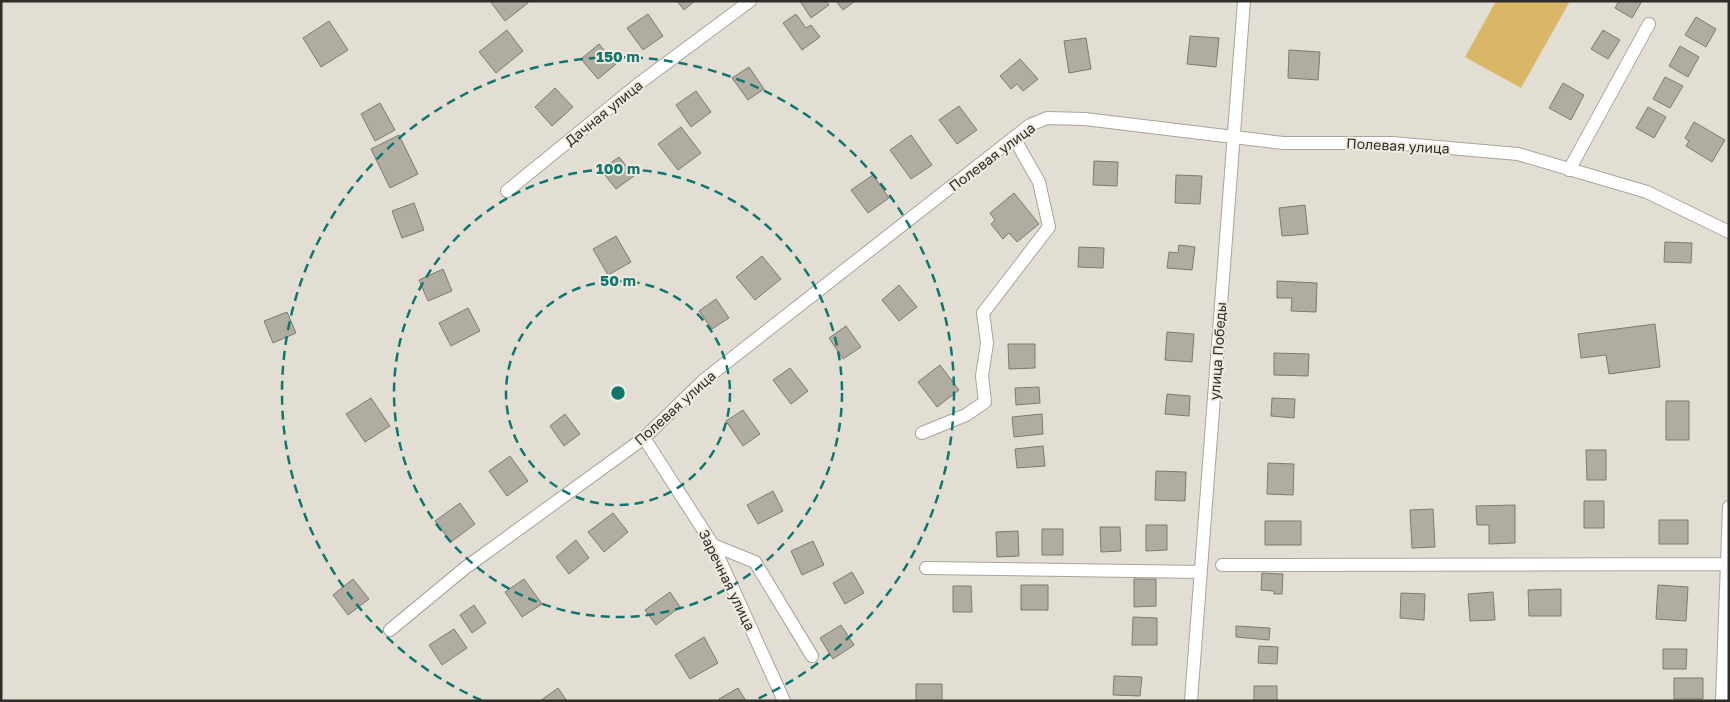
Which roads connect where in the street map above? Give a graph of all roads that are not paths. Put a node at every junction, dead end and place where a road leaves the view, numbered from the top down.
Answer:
1 (750, 1) edge
2 (1244, 1) edge
3 (1649, 24) dead end
4 (1234, 137) junction
5 (1014, 138) junction
6 (1570, 170) junction
7 (507, 191) dead end
8 (1729, 232) edge
9 (922, 433) dead end
10 (644, 438) junction
11 (1729, 508) edge
12 (713, 546) junction
13 (1728, 564) edge
14 (1222, 565) dead end
15 (926, 568) dead end
16 (1201, 572) junction
17 (390, 630) dead end
18 (812, 656) dead end
19 (1724, 699) edge
20 (784, 701) edge
21 (1191, 701) edge

1 - 7 street, Дачная улица
2 - 4 street, улица Победы
3 - 6 street
4 - 5 street, Полевая улица
4 - 6 street, Полевая улица
4 - 16 street, улица Победы
5 - 9 street
5 - 10 street, Полевая улица
6 - 8 street, Полевая улица
10 - 12 street, Заречная улица
10 - 17 street, Полевая улица
11 - 13 street
12 - 18 street
12 - 20 street, Заречная улица
13 - 14 street
13 - 19 street
15 - 16 street
16 - 21 street, улица Победы

